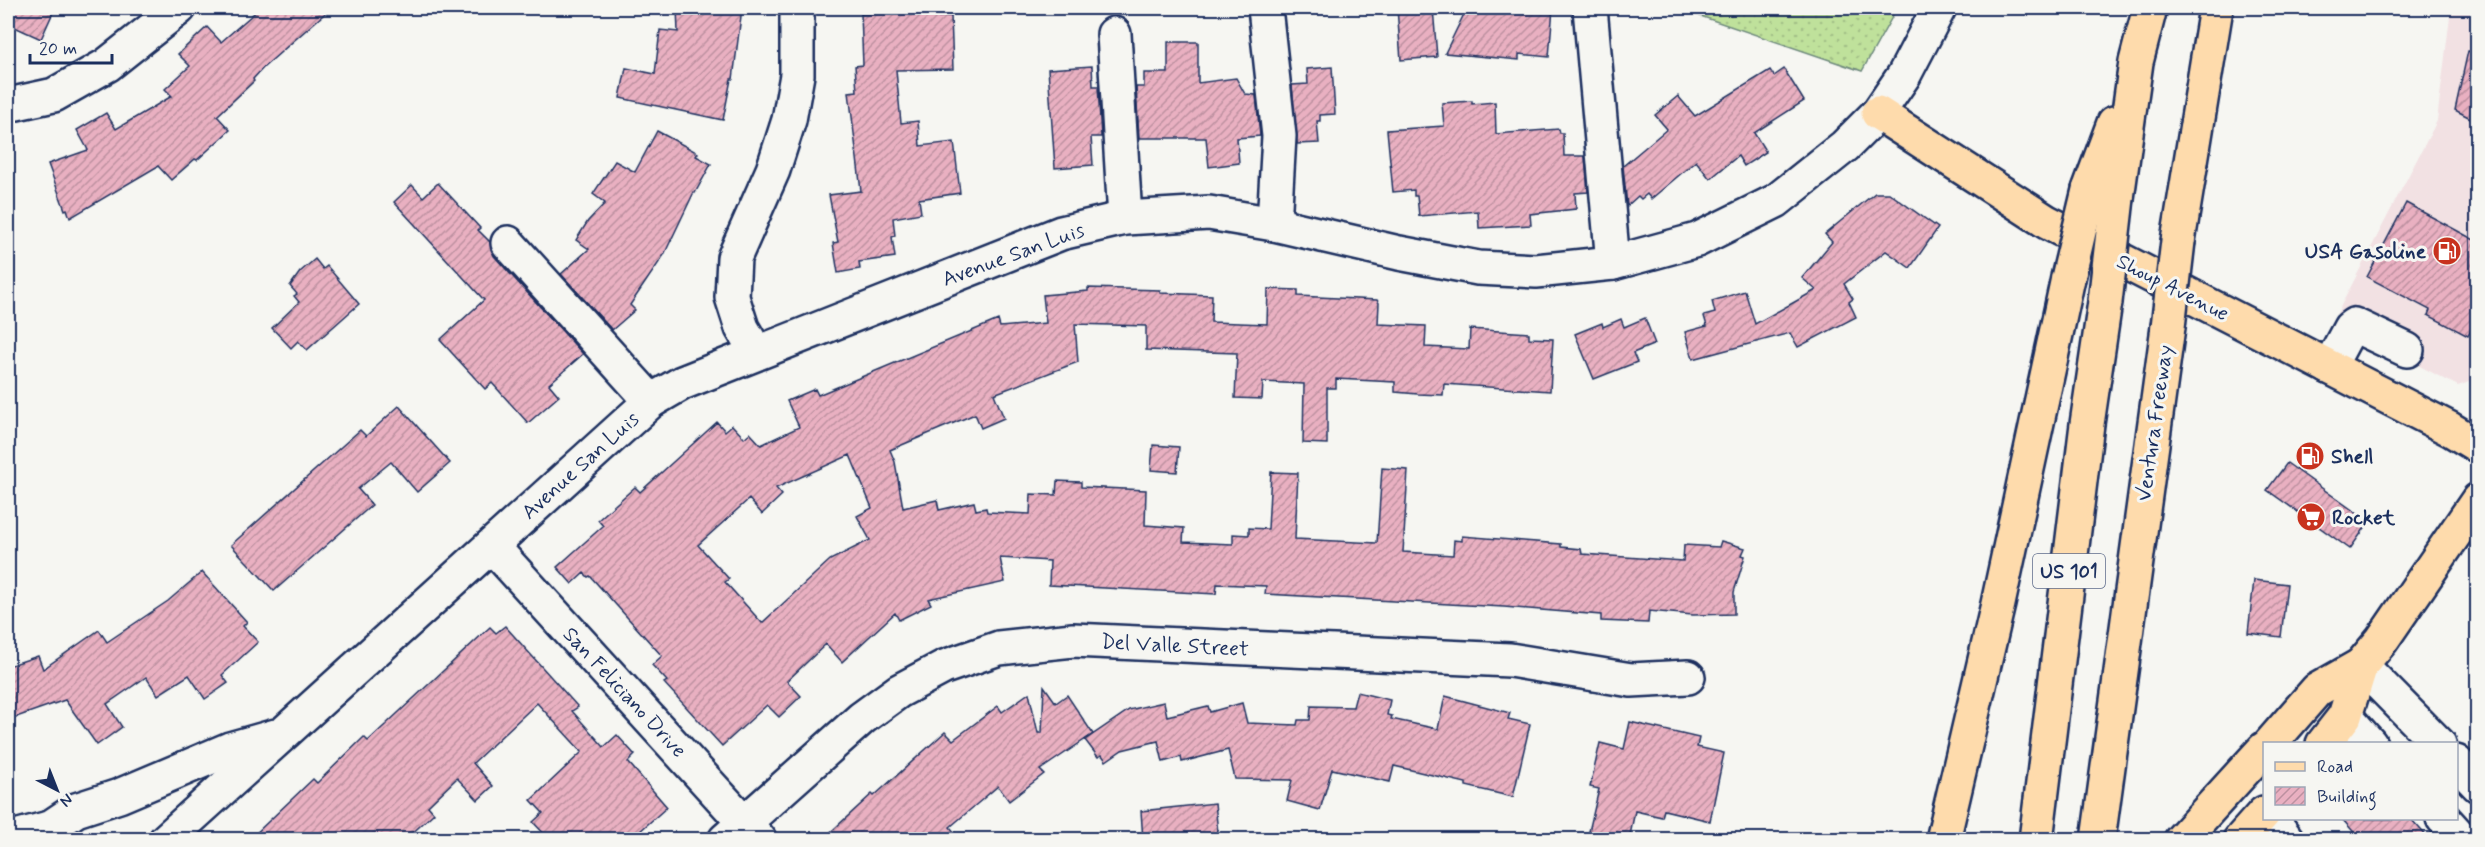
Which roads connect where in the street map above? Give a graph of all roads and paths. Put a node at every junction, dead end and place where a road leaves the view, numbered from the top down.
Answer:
1 (179, 8) edge
2 (797, 8) edge
3 (1265, 8) edge
4 (1590, 8) edge
5 (1939, 8) edge
6 (2150, 8) edge
7 (2216, 8) edge
8 (1114, 34) dead end
9 (8, 105) edge
10 (1878, 113) junction
11 (2103, 194) junction
12 (1125, 218) junction
13 (1274, 224) junction
14 (508, 243) dead end
15 (1613, 263) junction
16 (2407, 350) dead end
17 (756, 352) junction
18 (2329, 367) junction
19 (651, 401) junction
20 (2478, 446) edge
21 (2478, 500) edge
22 (492, 546) junction
23 (2361, 665) junction
24 (1688, 677) dead end
25 (2345, 716) junction
26 (285, 734) junction
27 (2272, 742) edge
28 (2325, 742) edge
29 (2368, 742) edge
30 (2437, 742) edge
31 (2263, 751) edge
32 (2458, 763) edge
33 (2478, 785) edge
34 (2263, 815) edge
35 (2272, 820) edge
36 (2444, 820) edge
37 (53, 834) edge
38 (743, 834) edge
39 (8, 839) edge
40 (166, 840) edge
41 (1943, 840) edge
42 (2036, 840) edge
43 (2098, 840) edge
44 (2181, 840) edge
45 (2240, 840) edge
46 (2287, 840) edge
47 (2463, 840) edge

1 - 9 street
2 - 17 street
3 - 13 street
4 - 15 street
5 - 10 street, Avenue San Luis
6 - 11 main road, US 101
7 - 43 main road, Ventura Freeway / US 101, bridge
8 - 12 street
10 - 15 street, Avenue San Luis
10 - 18 main road, Shoup Avenue
11 - 41 main road, bridge
11 - 42 main road, US 101, bridge
12 - 13 street, Avenue San Luis
12 - 17 street, Avenue San Luis
13 - 15 street, Avenue San Luis
14 - 19 street
16 - 18 street
17 - 19 street, Avenue San Luis
18 - 20 main road, Shoup Avenue
19 - 22 street, Avenue San Luis
21 - 23 main road
22 - 26 street, Avenue San Luis
22 - 38 street, San Feliciano Drive
23 - 25 main road
23 - 27 main road
23 - 30 street
24 - 38 street, Del Valle Street
25 - 28 main road
25 - 29 street
26 - 37 street
26 - 40 street, Avenue San Luis
31 - 44 main road
32 - 33 street
34 - 45 main road
35 - 46 street
36 - 47 street
37 - 39 street

